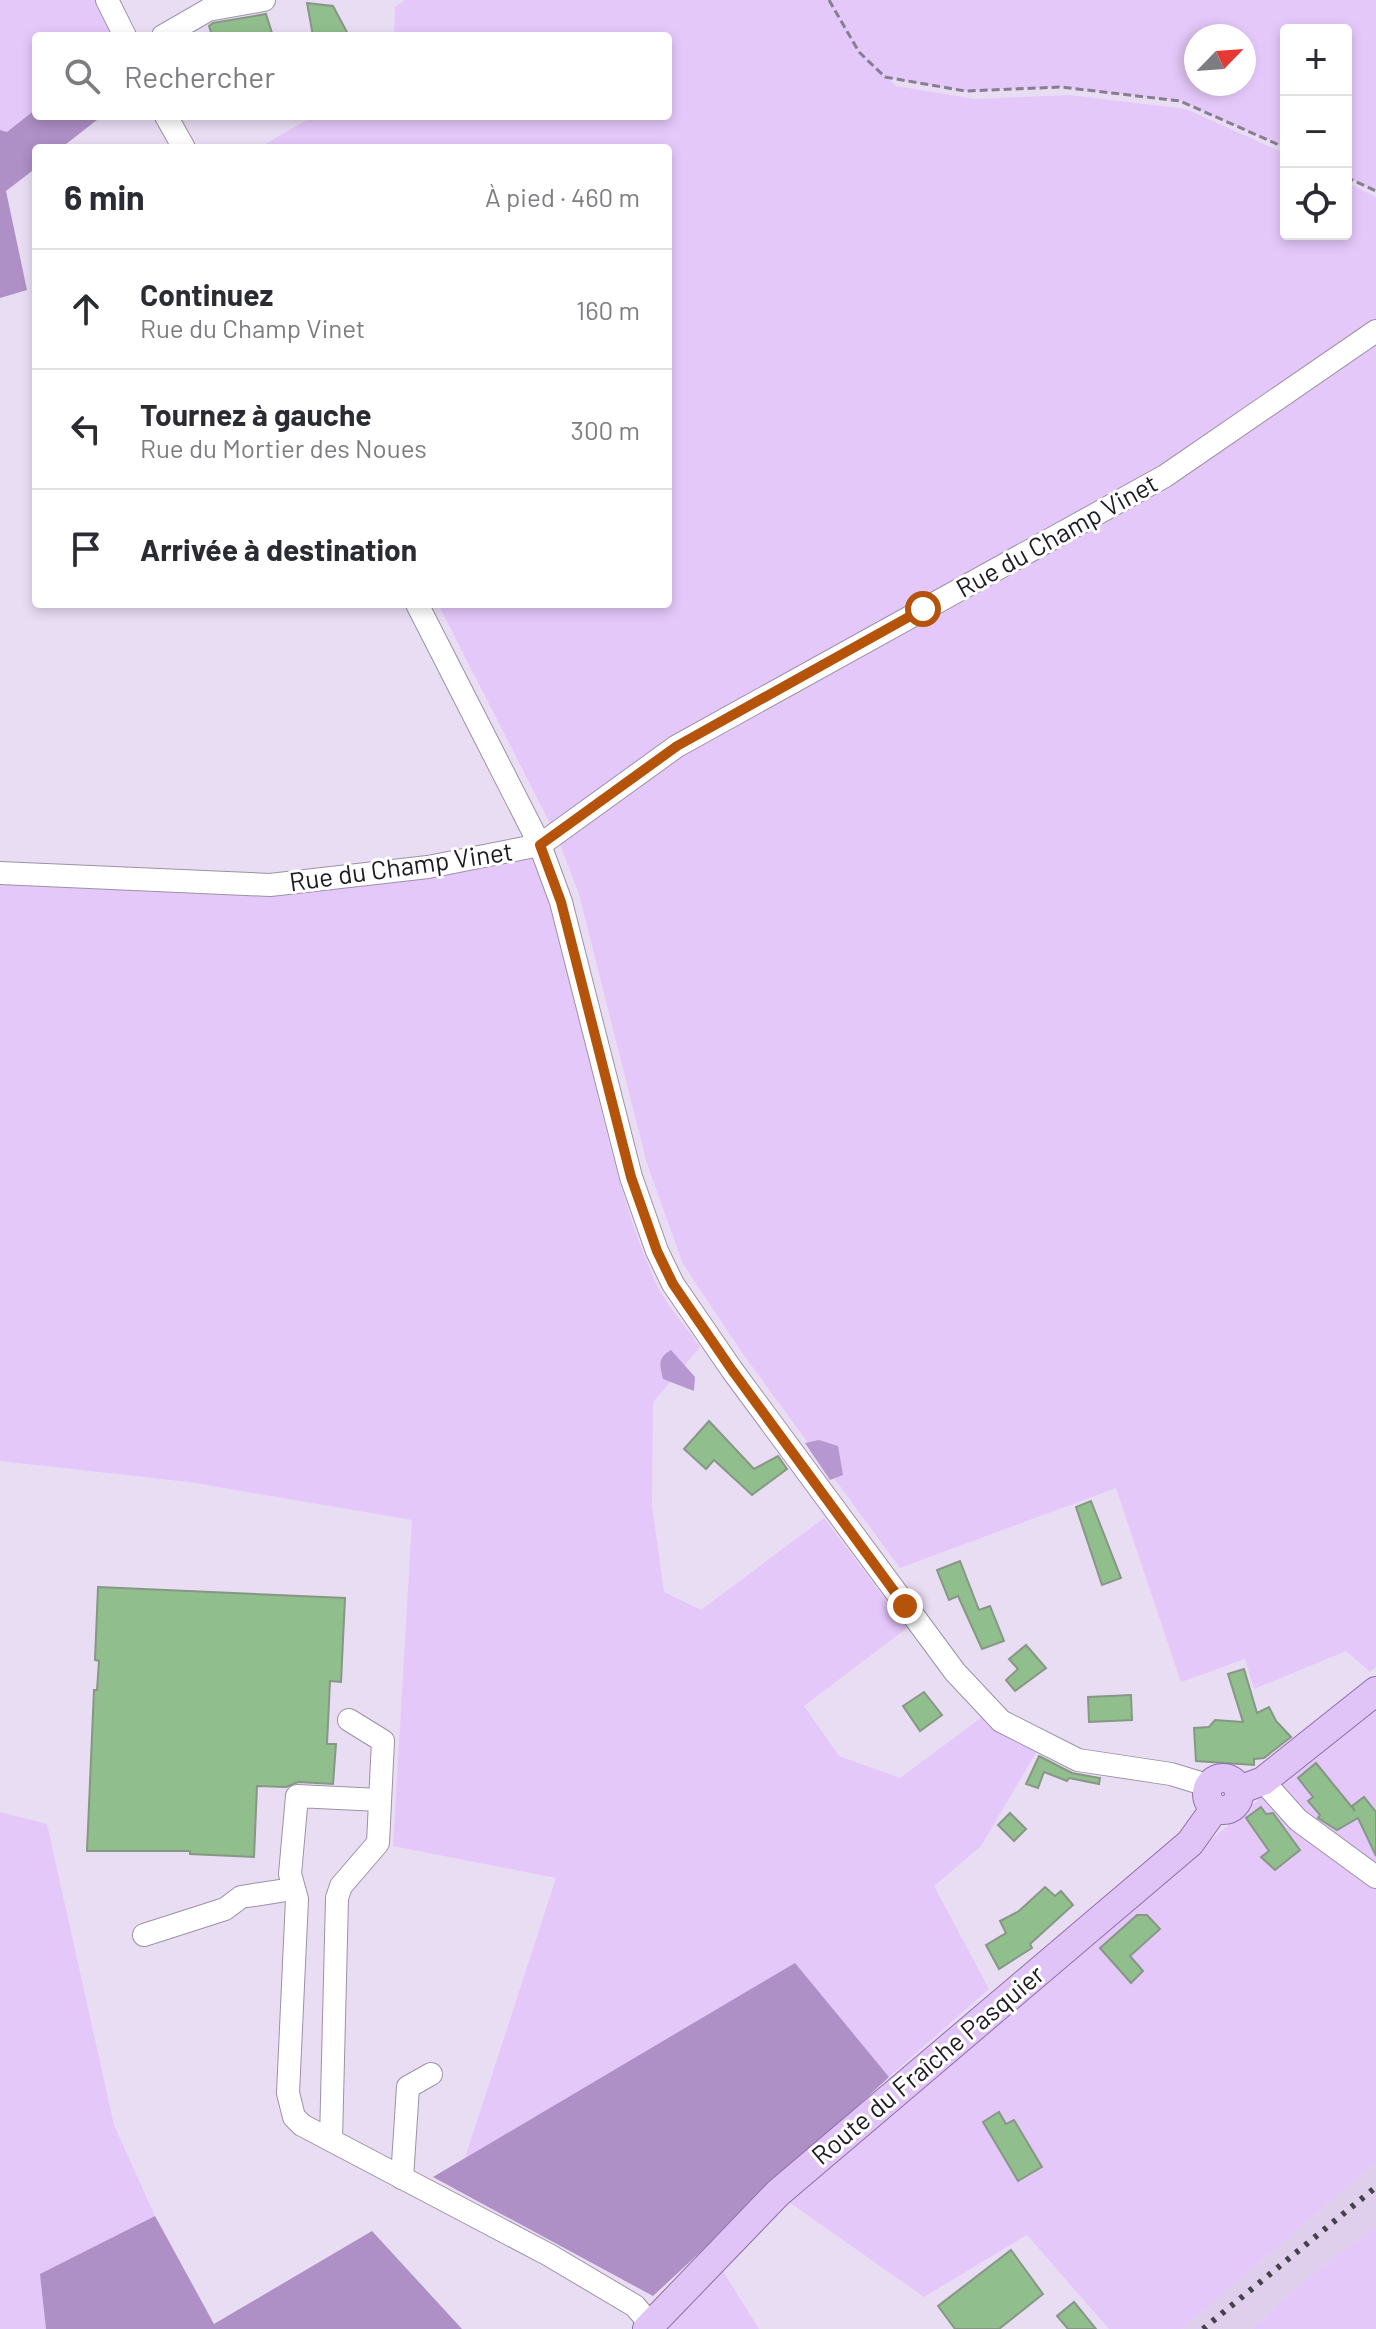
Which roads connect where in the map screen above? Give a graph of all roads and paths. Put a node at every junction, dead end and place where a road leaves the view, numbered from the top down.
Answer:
1 (107, 0) edge
2 (264, 0) edge
3 (829, 0) edge
4 (123, 32) edge
5 (170, 32) edge
6 (168, 120) edge
7 (182, 144) edge
8 (1280, 145) edge
9 (1352, 180) edge
10 (1376, 191) edge
11 (1376, 331) edge
12 (419, 608) edge
13 (540, 845) junction
14 (0, 873) edge
15 (1376, 1691) edge
16 (349, 1720) dead end
17 (1251, 1786) junction
18 (1212, 1797) junction
19 (380, 1800) junction
20 (1376, 1877) edge
21 (293, 1889) junction
22 (144, 1935) dead end
23 (431, 2074) dead end
24 (331, 2140) junction
25 (402, 2178) junction
26 (649, 2327) edge

1 - 4 street
2 - 5 street
3 - 8 path
6 - 7 street
9 - 10 path
11 - 13 street, Rue du Champ Vinet
12 - 13 street
13 - 14 street, Rue du Champ Vinet
13 - 18 street
15 - 17 main road
16 - 19 street
17 - 18 main road, Route du Fraîche Pasquier
17 - 20 street
18 - 26 main road, Route du Fraîche Pasquier
19 - 21 street
19 - 24 street
21 - 22 street
21 - 24 street
23 - 25 street
24 - 25 street
25 - 26 street

